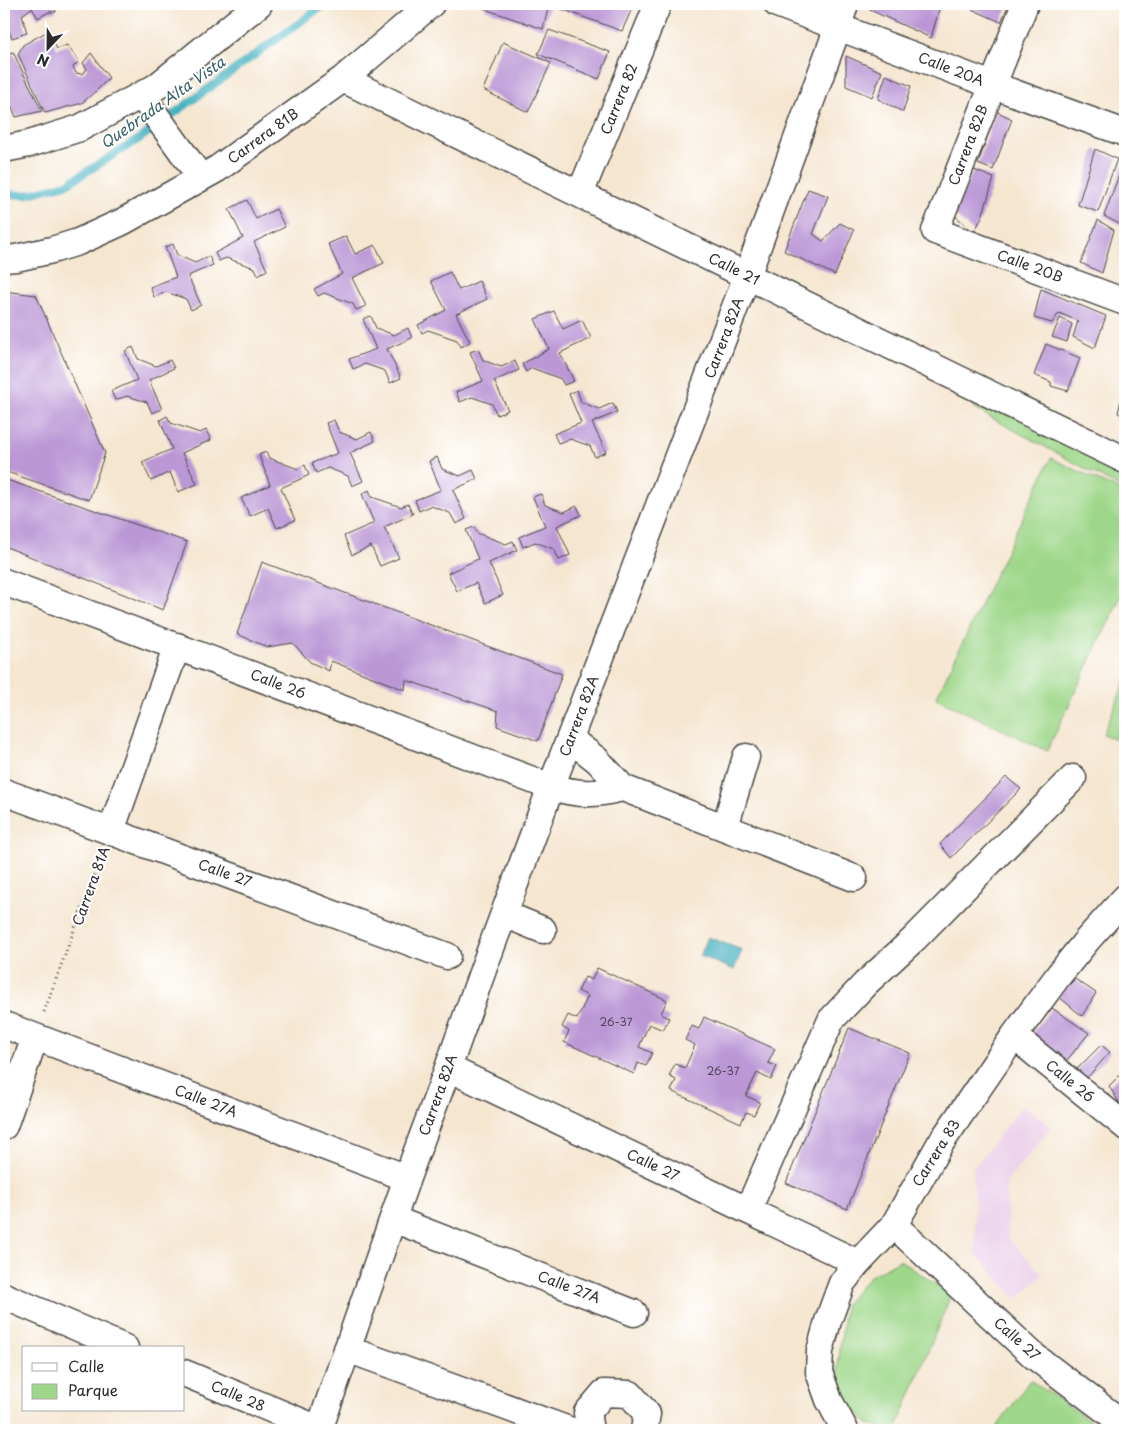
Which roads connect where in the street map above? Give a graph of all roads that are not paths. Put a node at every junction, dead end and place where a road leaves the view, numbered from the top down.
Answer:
1 (259, 4) edge
2 (431, 4) edge
3 (658, 4) edge
4 (777, 4) edge
5 (1025, 4) edge
6 (842, 15) edge
7 (343, 79) junction
8 (992, 85) junction
9 (152, 95) junction
10 (1125, 134) edge
11 (4, 148) edge
12 (206, 169) junction
13 (580, 194) junction
14 (935, 231) joint
15 (4, 259) edge
16 (747, 276) junction
17 (1125, 302) edge
18 (1125, 460) edge
19 (4, 582) edge
20 (177, 646) junction
21 (570, 739) junction
22 (746, 756) dead end
23 (1073, 778) dead end
24 (551, 787) junction
25 (623, 788) junction
26 (4, 792) edge
27 (725, 827) junction
28 (111, 831) junction
29 (854, 878) dead end
30 (1125, 898) edge
31 (504, 914) junction
32 (543, 930) dead end
33 (447, 956) dead end
34 (4, 1025) edge
35 (35, 1036) junction
36 (1014, 1036) junction
37 (448, 1068) junction
38 (4, 1126) edge
39 (1125, 1126) edge
40 (408, 1178) junction
41 (748, 1210) junction
42 (393, 1218) junction
43 (894, 1225) junction
44 (858, 1263) junction
45 (4, 1296) edge
46 (634, 1312) dead end
47 (121, 1346) edge
48 (348, 1349) junction
49 (185, 1372) edge
50 (1125, 1425) edge
51 (320, 1430) edge
52 (569, 1430) edge
53 (590, 1430) edge
54 (644, 1430) edge
55 (845, 1430) edge

1 - 9 street
2 - 7 street, Carrera 81B
3 - 13 street, Carrera 82
4 - 6 street, Calle 20A
5 - 8 street, Carrera 82B
6 - 8 street, Calle 20A
6 - 16 street, Carrera 82A
7 - 12 street, Carrera 81B
7 - 13 street, Calle 21
8 - 10 street, Calle 20A
8 - 14 street, Carrera 82B
9 - 11 street
9 - 12 street
12 - 15 street, Carrera 81B
13 - 16 street, Calle 21
14 - 17 street, Calle 20B
16 - 18 street, Calle 21
16 - 21 street, Carrera 82A
19 - 20 street, Calle 26
20 - 24 street, Calle 26
20 - 28 street, Carrera 81A
21 - 24 street, Carrera 82A
21 - 25 street
22 - 27 street
23 - 41 street
24 - 25 street, Calle 26
24 - 31 street, Carrera 82A
25 - 27 street
26 - 28 street, Calle 27
27 - 29 street
28 - 33 street, Calle 27
30 - 36 street, Carrera 83
31 - 32 street
31 - 37 street, Carrera 82A
34 - 35 street, Calle 27A
35 - 38 street
35 - 40 street, Calle 27A
36 - 39 street, Calle 26
36 - 43 street, Carrera 83
37 - 40 street, Carrera 82A
37 - 41 street, Calle 27
40 - 42 street, Carrera 82A
41 - 44 street, Calle 27
42 - 46 street, Calle 27A
42 - 48 street, Carrera 82A
43 - 44 street, Carrera 83
43 - 50 street, Calle 27
44 - 55 street, Carrera 83
45 - 47 street
48 - 51 street, Carrera 82A
48 - 52 street
49 - 51 street, Calle 28
53 - 54 street

